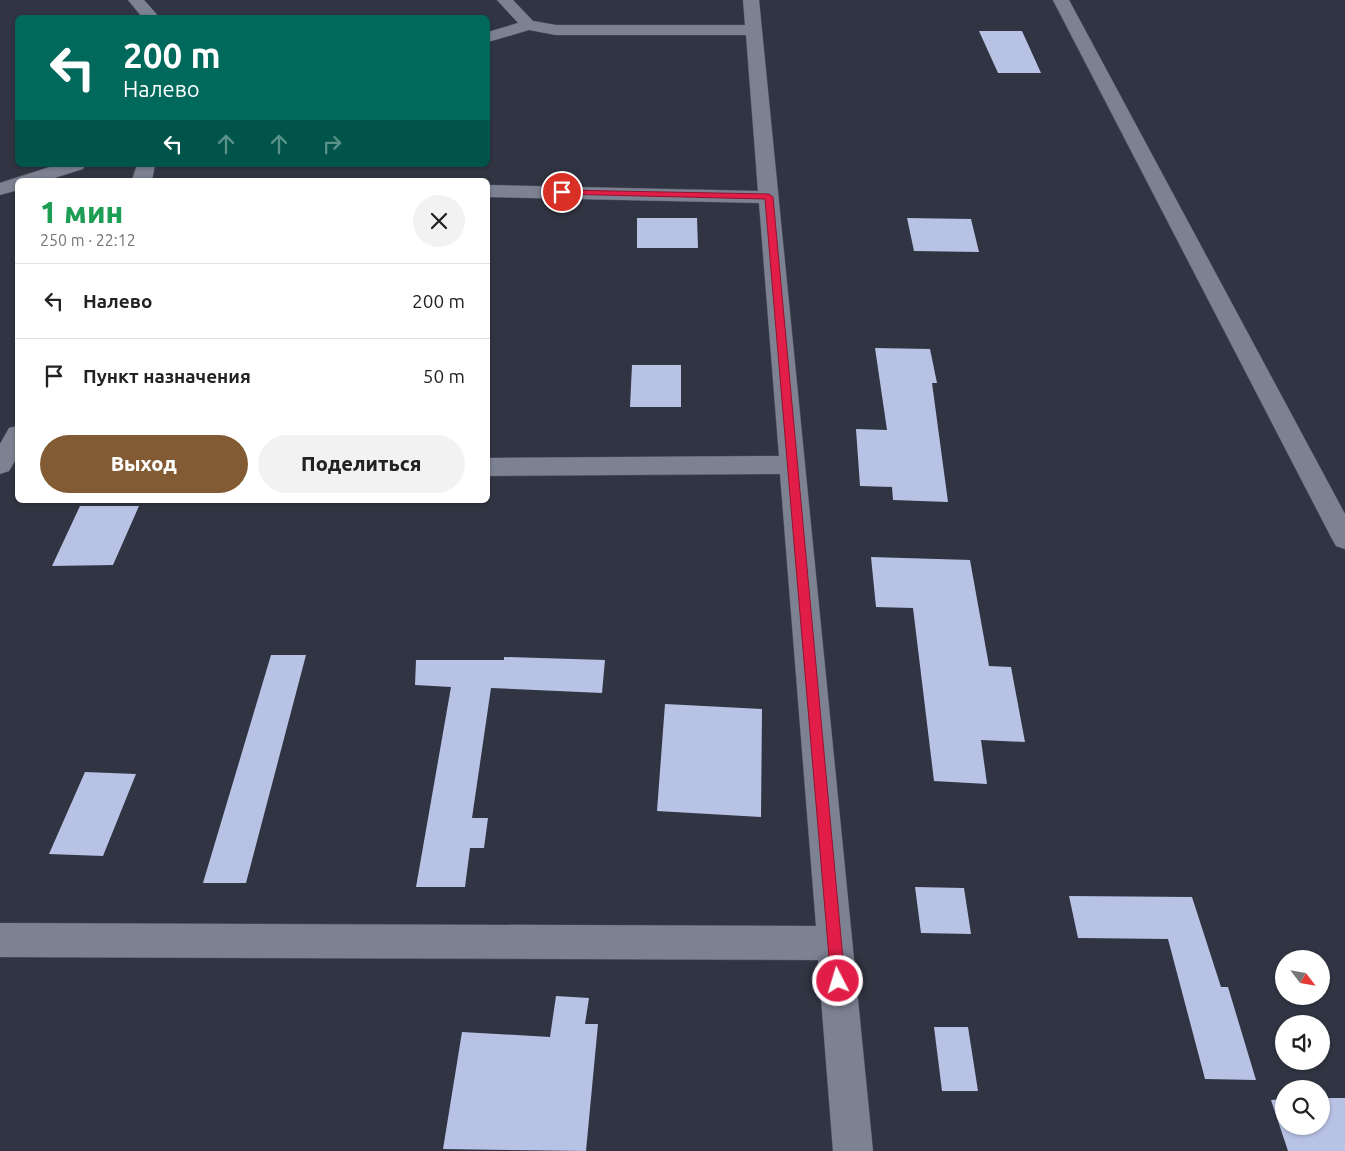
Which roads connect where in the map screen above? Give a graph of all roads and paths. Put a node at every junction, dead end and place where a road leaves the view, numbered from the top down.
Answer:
1 (136, 0) edge
2 (504, 0) edge
3 (751, 0) edge
4 (1061, 0) edge
5 (149, 15) edge
6 (528, 24) junction
7 (754, 30) junction
8 (490, 36) edge
9 (70, 167) edge
10 (34, 178) edge
11 (15, 184) edge
12 (0, 189) edge
13 (490, 191) edge
14 (769, 197) junction
15 (15, 440) edge
16 (792, 465) junction
17 (0, 467) edge
18 (490, 467) edge
19 (15, 469) edge
20 (1345, 539) edge
21 (0, 940) edge
22 (834, 943) junction
23 (854, 1151) edge

1 - 5 street
2 - 6 street
3 - 7 street
4 - 20 street
6 - 7 street
6 - 8 street
7 - 14 street
9 - 10 street
11 - 12 street
13 - 14 street
14 - 16 street
15 - 17 street
16 - 18 street
16 - 22 street
17 - 19 street
21 - 22 street
22 - 23 street

